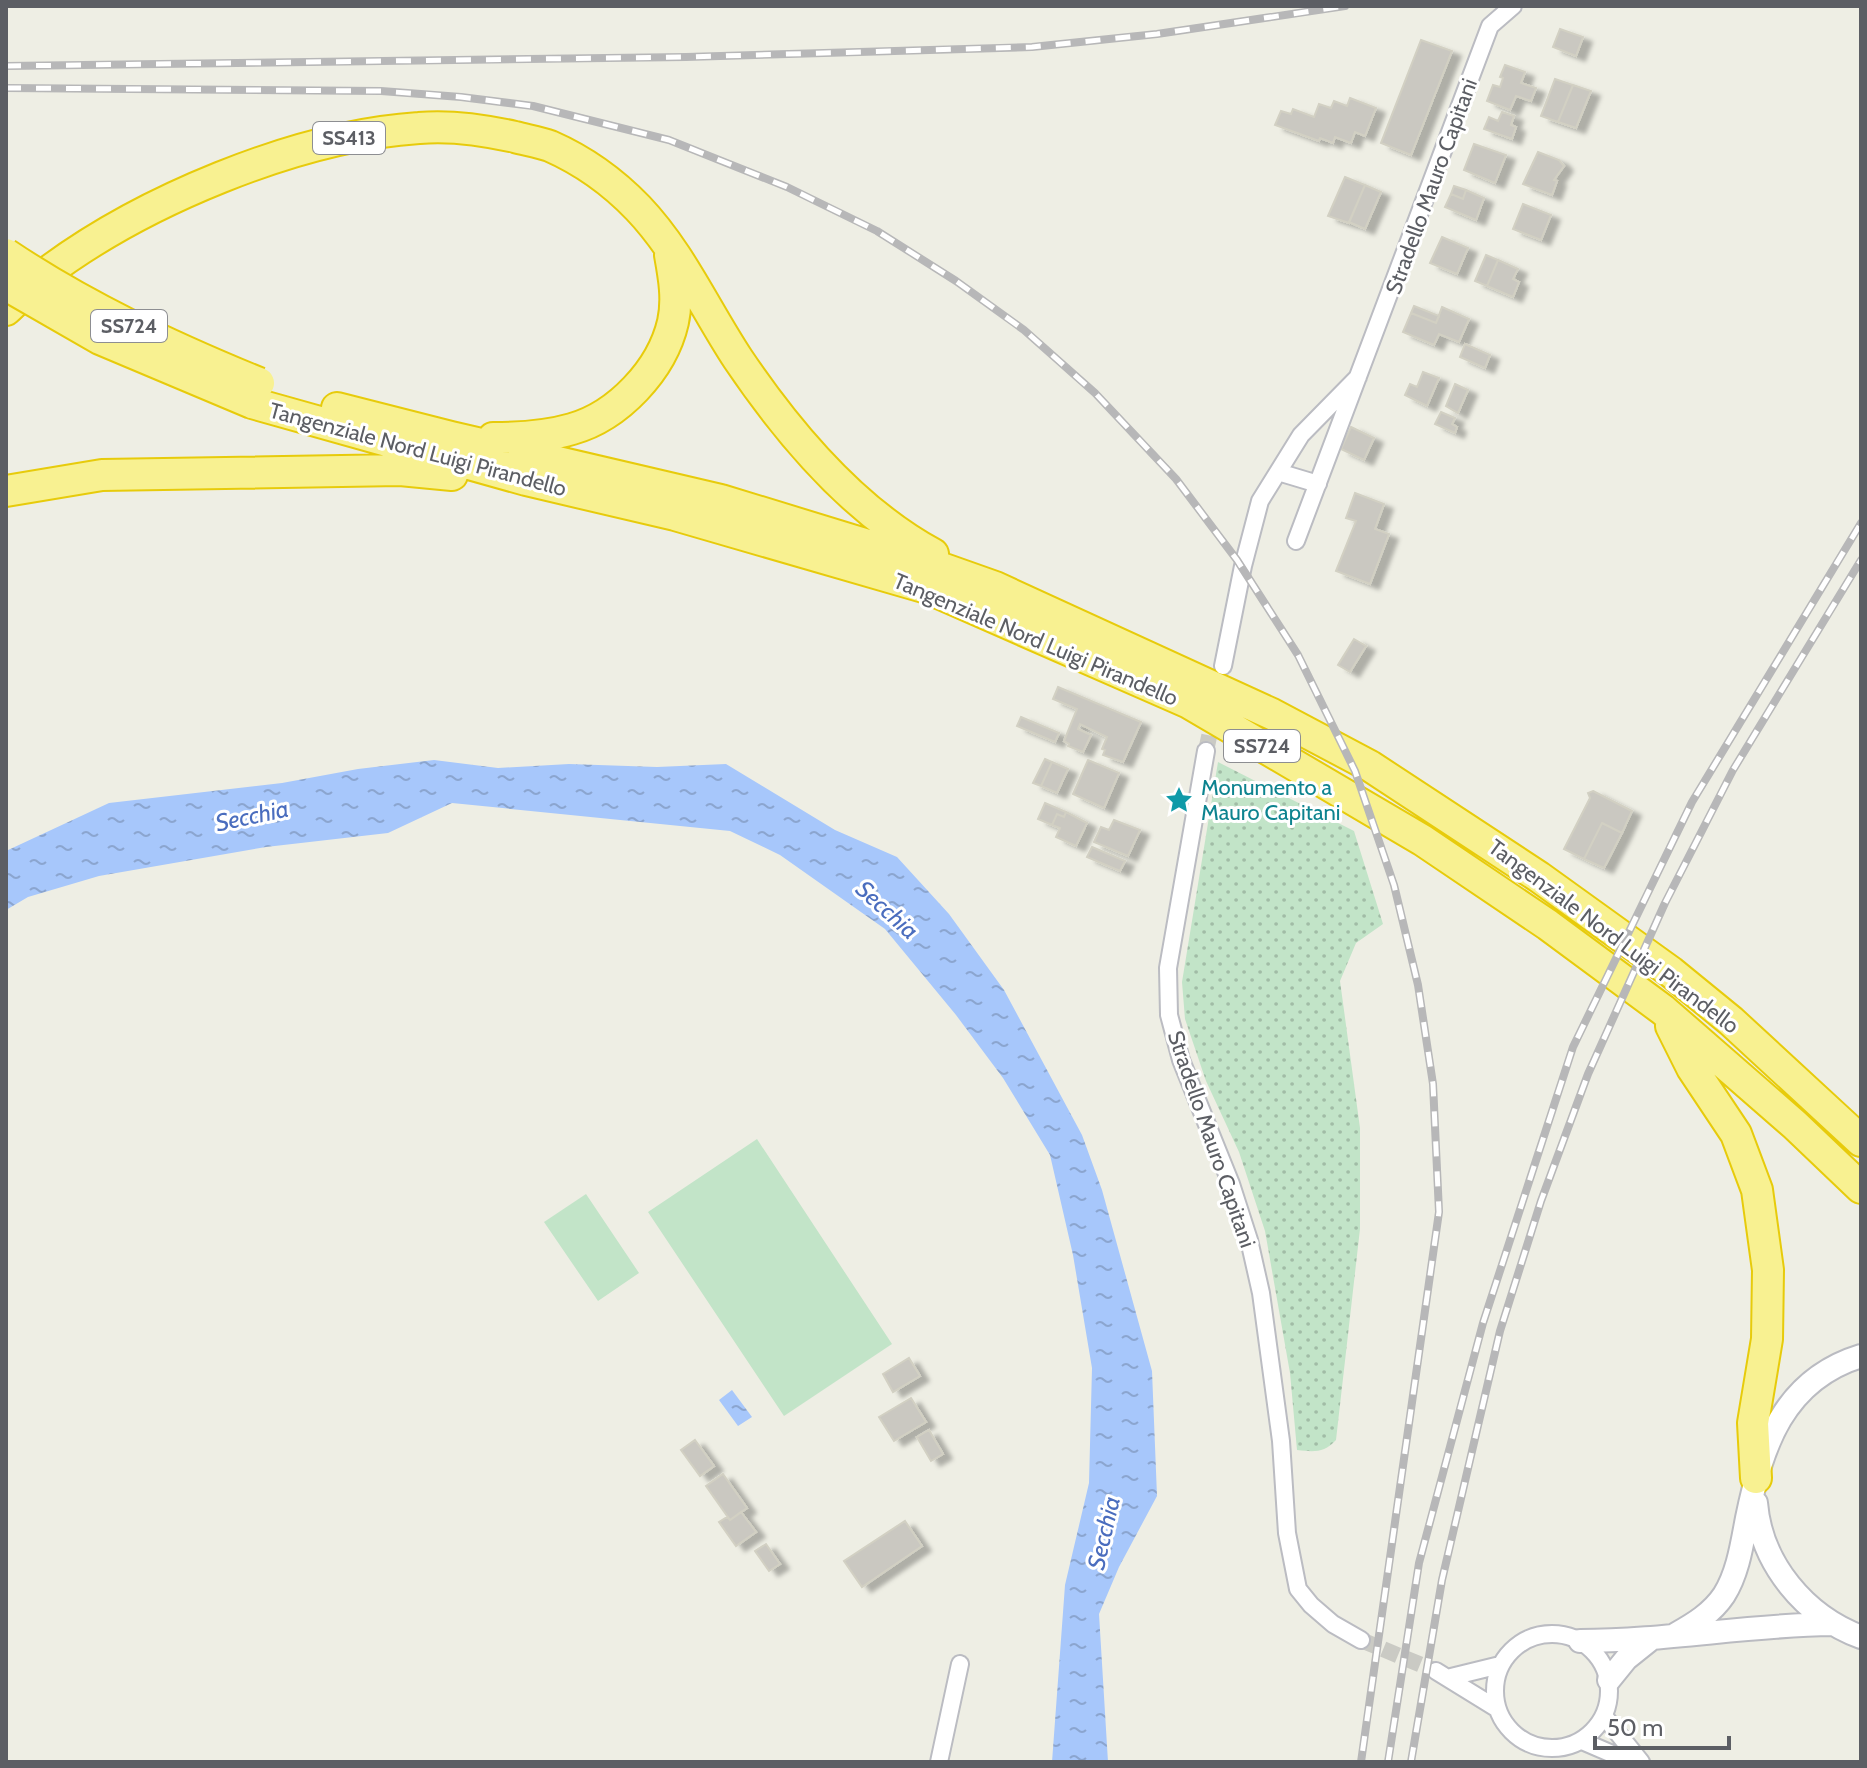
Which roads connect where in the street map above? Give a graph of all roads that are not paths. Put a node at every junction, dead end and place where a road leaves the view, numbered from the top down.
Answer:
1 (1513, 6) edge
2 (669, 249) junction
3 (6, 254) edge
4 (6, 285) edge
5 (6, 310) edge
6 (1362, 374) junction
7 (256, 393) junction
8 (451, 437) junction
9 (1278, 472) junction
10 (526, 480) junction
11 (1318, 484) junction
12 (6, 491) edge
13 (1296, 541) dead end
14 (995, 587) junction
15 (1223, 666) dead end
16 (1206, 751) tunnel mouth
17 (1663, 1010) junction
18 (1856, 1135) edge
19 (1861, 1188) edge
20 (1861, 1356) edge
21 (1756, 1478) junction
22 (1832, 1624) junction
23 (1676, 1634) junction
24 (1861, 1637) edge
25 (1651, 1639) junction
26 (1361, 1640) tunnel mouth
27 (1580, 1641) junction
28 (960, 1664) dead end
29 (1500, 1665) junction
30 (1609, 1680) junction
31 (1496, 1708) junction
32 (1604, 1716) junction
33 (1582, 1741) junction
34 (939, 1762) edge
35 (1631, 1762) edge
36 (1641, 1762) edge

1 - 6 street, Stradello Mauro Capitani
2 - 5 highway, SS413
2 - 8 highway, SS413
2 - 14 highway, SS413
3 - 7 highway, Tangenziale Nord Luigi Pirandello / SS724, bridge
4 - 7 highway, Tangenziale Nord Luigi Pirandello / SS724, bridge
6 - 9 street, Stradello Mauro Capitani
6 - 11 street, Stradello Mauro Capitani
7 - 8 highway, Tangenziale Nord Luigi Pirandello / SS724
7 - 10 highway, Tangenziale Nord Luigi Pirandello / SS724
8 - 14 highway, Tangenziale Nord Luigi Pirandello / SS724
9 - 11 street
9 - 15 street, Stradello Mauro Capitani
10 - 12 highway
10 - 17 highway, Tangenziale Nord Luigi Pirandello / SS724
11 - 13 street, Stradello Mauro Capitani
14 - 18 highway, Tangenziale Nord Luigi Pirandello / SS724
16 - 26 street, Stradello Mauro Capitani
17 - 19 highway, Tangenziale Nord Luigi Pirandello / SS724
17 - 21 highway
20 - 21 street
21 - 22 street
21 - 23 street
22 - 23 street
22 - 24 street
23 - 25 street
25 - 27 street
25 - 30 street
27 - 29 street
27 - 30 street
28 - 34 street
29 - 31 street
29 - 31 street
30 - 32 street
31 - 33 street
32 - 33 street
32 - 36 street
33 - 35 street

